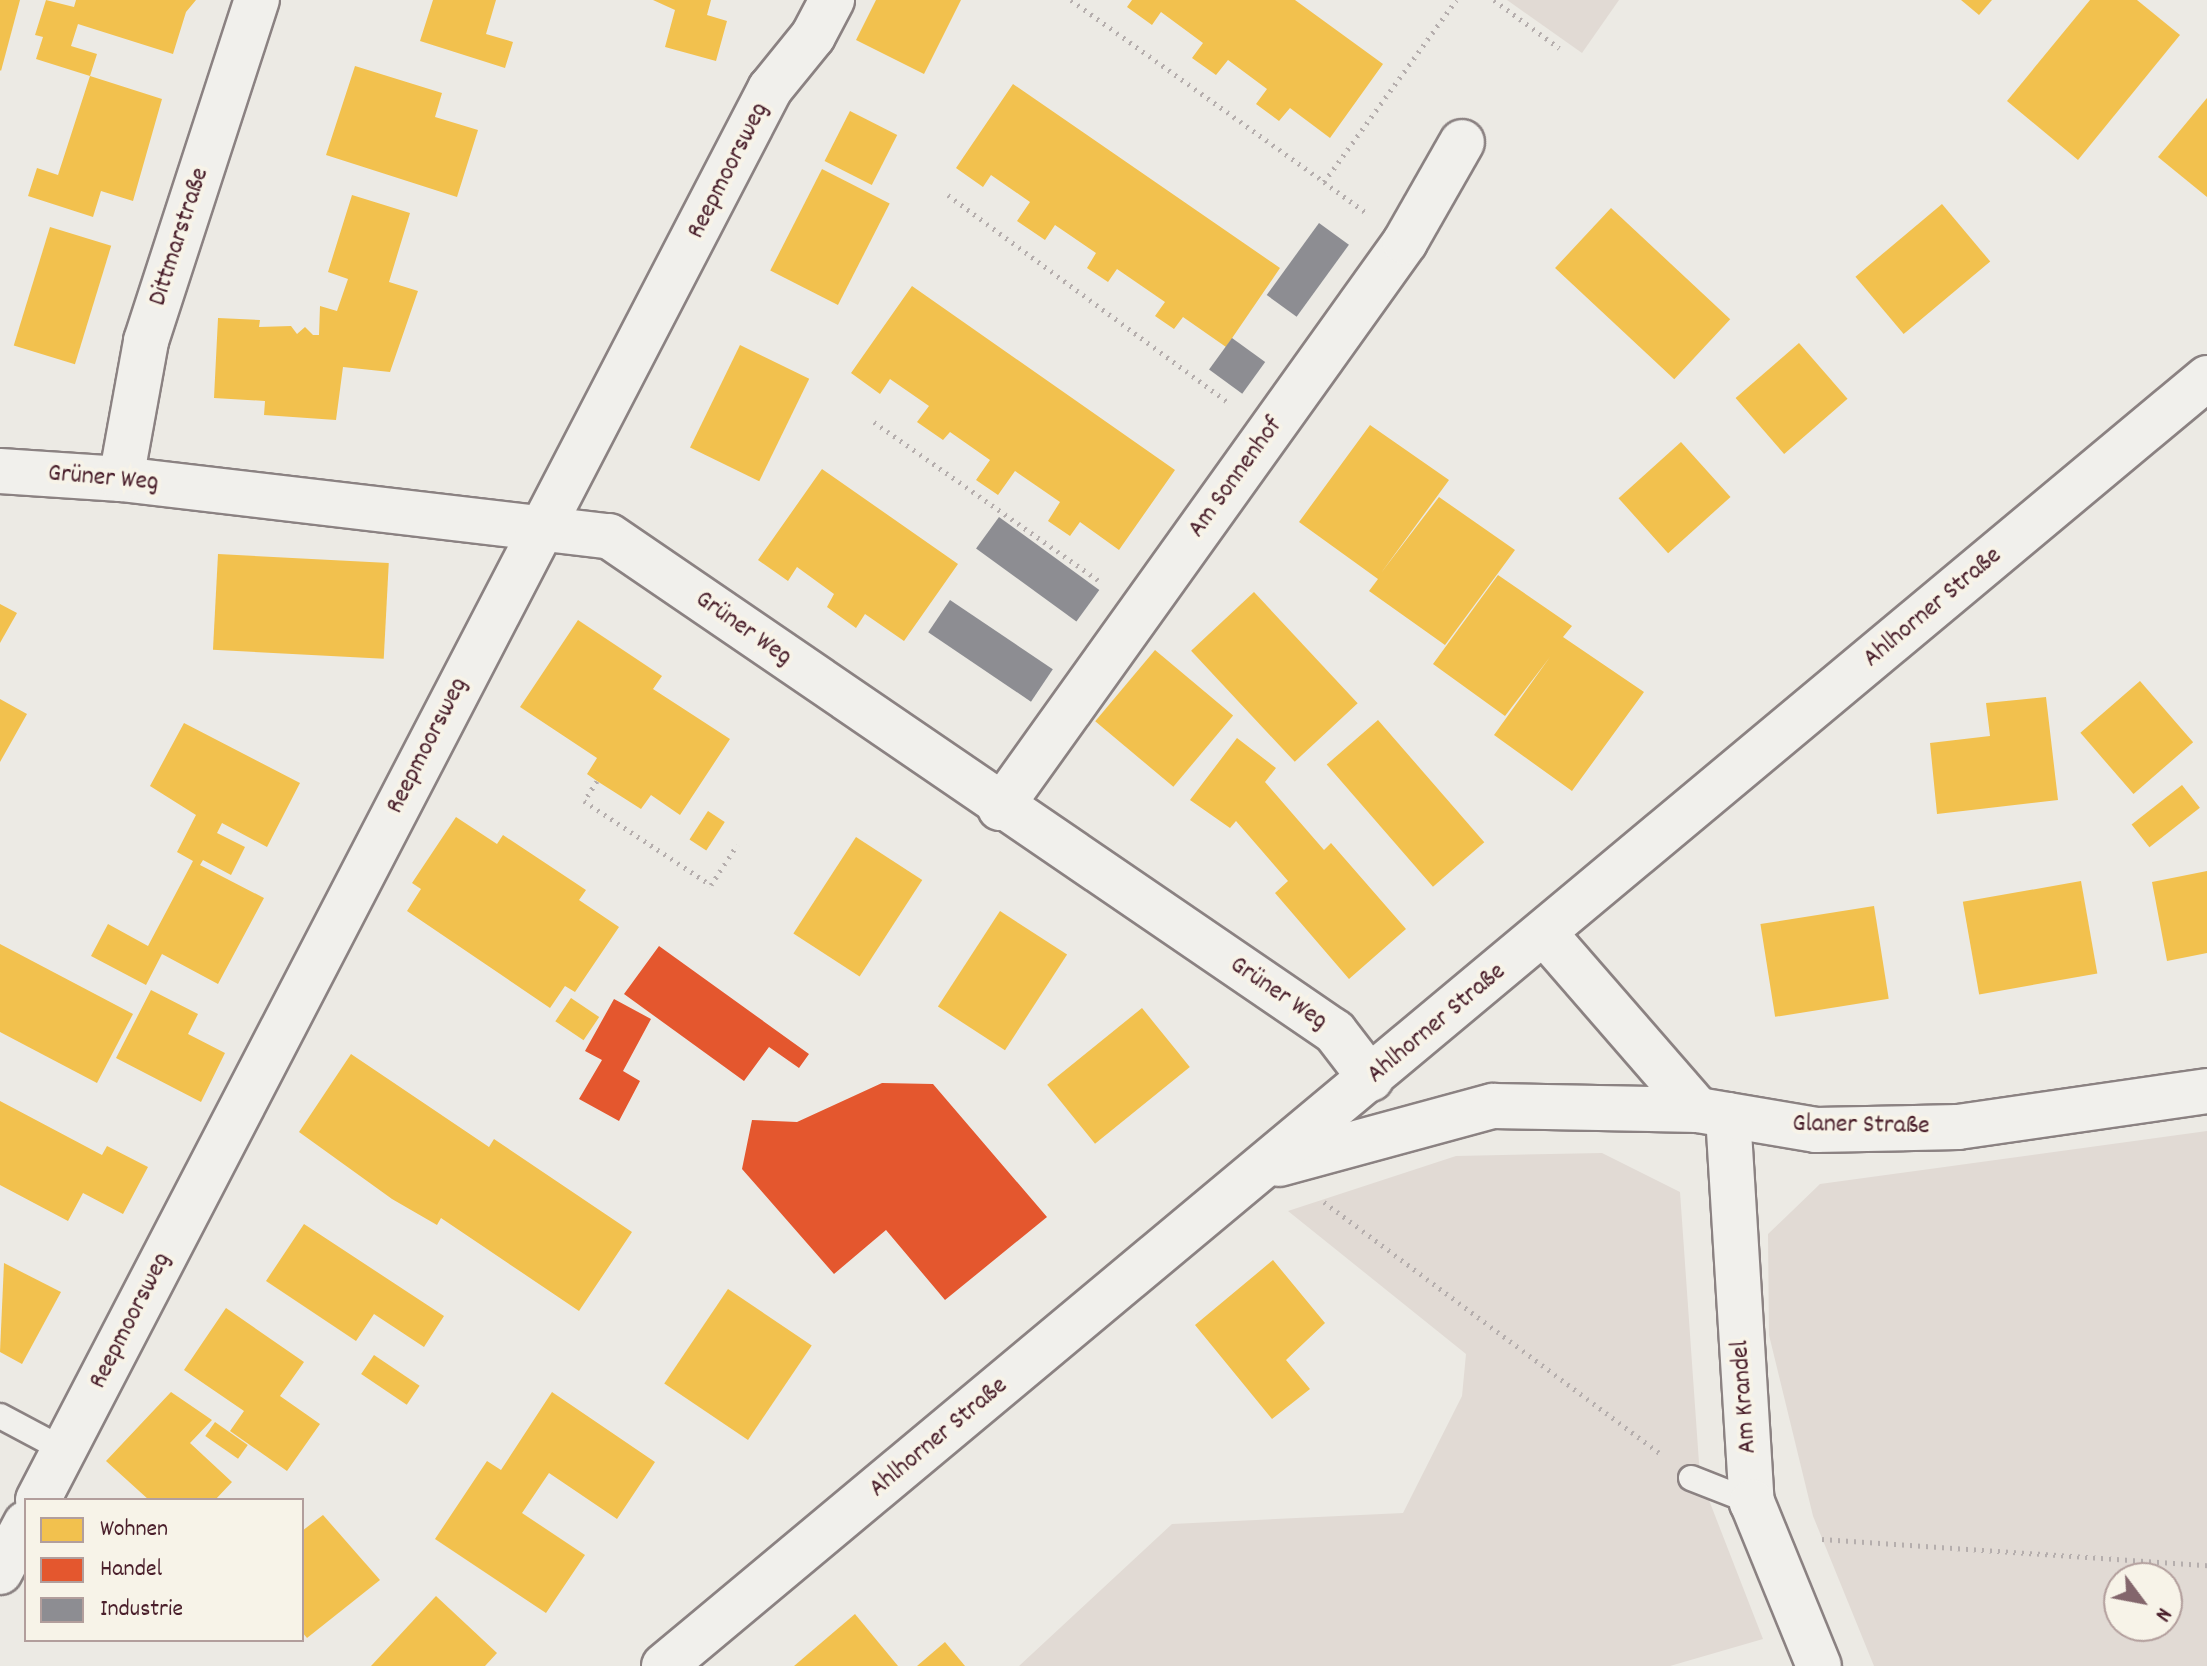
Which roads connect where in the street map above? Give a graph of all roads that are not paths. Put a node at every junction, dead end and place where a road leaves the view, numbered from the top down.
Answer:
1 (257, 0) edge
2 (832, 0) edge
3 (1462, 142) dead end
4 (2207, 378) edge
5 (0, 471) edge
6 (121, 479) junction
7 (542, 527) junction
8 (1000, 808) junction
9 (1545, 934) junction
10 (1371, 1079) junction
11 (2207, 1091) edge
12 (1713, 1113) junction
13 (1265, 1168) junction
14 (0, 1416) edge
15 (64, 1450) junction
16 (1691, 1478) road end
17 (39, 1498) edge
18 (1752, 1502) junction
19 (24, 1527) edge
20 (0, 1572) edge
21 (664, 1666) edge
22 (1819, 1666) edge

1 - 6 street, Dittmarstraße
2 - 7 street, Reepmoorsweg
3 - 8 street, Am Sonnenhof
4 - 9 street, Ahlhorner Straße
5 - 6 street, Grüner Weg
6 - 7 street, Grüner Weg
7 - 8 street, Grüner Weg
7 - 15 street, Reepmoorsweg
8 - 10 street, Grüner Weg
9 - 10 street, Ahlhorner Straße
9 - 12 street
10 - 13 street, Ahlhorner Straße
11 - 12 street, Glaner Straße
12 - 13 street, Glaner Straße
12 - 18 street, Am Krandel
13 - 21 street, Ahlhorner Straße
14 - 15 lane
15 - 17 street, Reepmoorsweg
16 - 18 lane
18 - 22 street, Am Krandel
19 - 20 street

